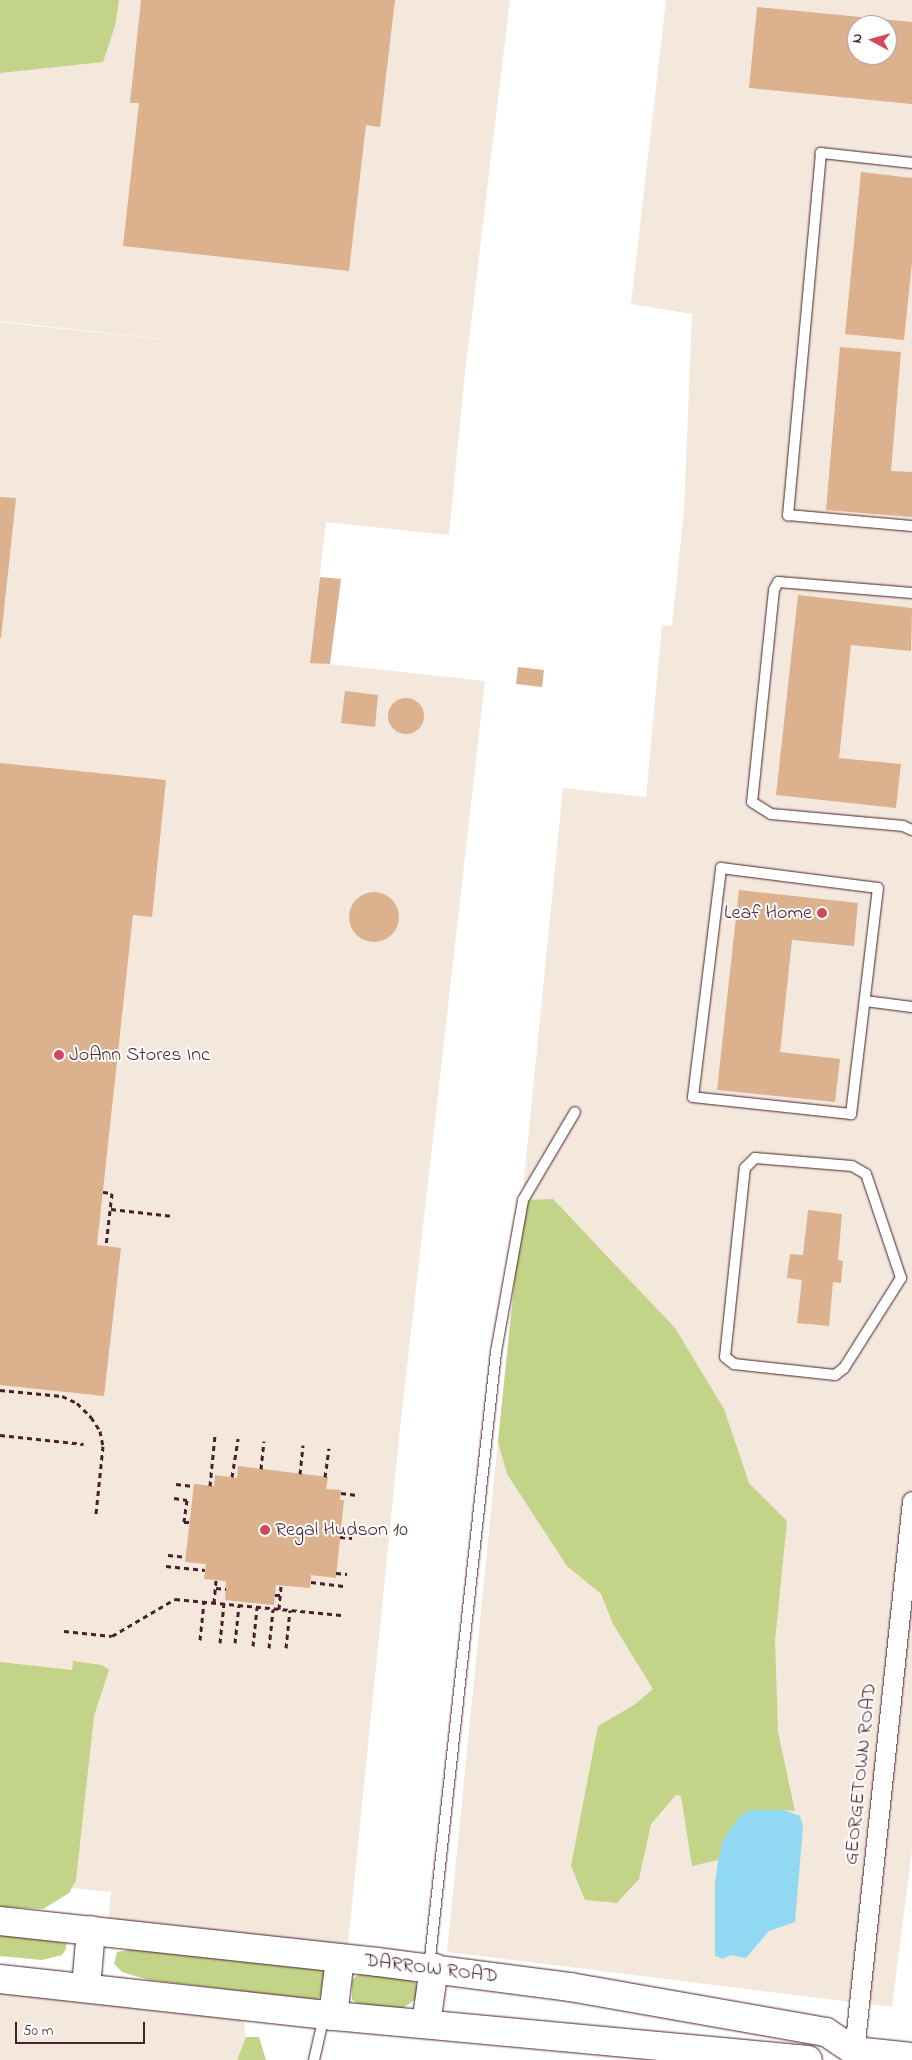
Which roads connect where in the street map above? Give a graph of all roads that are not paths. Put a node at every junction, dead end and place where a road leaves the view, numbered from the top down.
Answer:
1 (912, 164) edge
2 (912, 526) edge
3 (912, 593) edge
4 (912, 830) edge
5 (865, 1001) junction
6 (912, 1007) edge
7 (574, 1112) dead end
8 (901, 1278) junction
9 (912, 1279) edge
10 (912, 1501) edge
11 (0, 1921) edge
12 (91, 1930) junction
13 (340, 1958) junction
14 (431, 1968) junction
15 (0, 1979) edge
16 (86, 1988) junction
17 (329, 2015) junction
18 (426, 2024) junction
19 (853, 2056) edge
20 (912, 2057) edge
21 (314, 2060) edge
22 (808, 2060) edge

1 - 2 lane
3 - 4 lane
5 - 5 lane
5 - 6 lane
7 - 14 lane
8 - 8 lane
8 - 9 lane
10 - 19 street, GEORGETOWN ROAD
11 - 12 main road, DARROW ROAD
12 - 13 main road, DARROW ROAD
12 - 16 main road
13 - 14 main road, DARROW ROAD
13 - 17 main road
14 - 18 main road
14 - 19 main road, DARROW ROAD
15 - 16 main road
16 - 17 main road
17 - 18 main road
17 - 21 lane
18 - 22 main road
19 - 20 main road, DARROW ROAD

